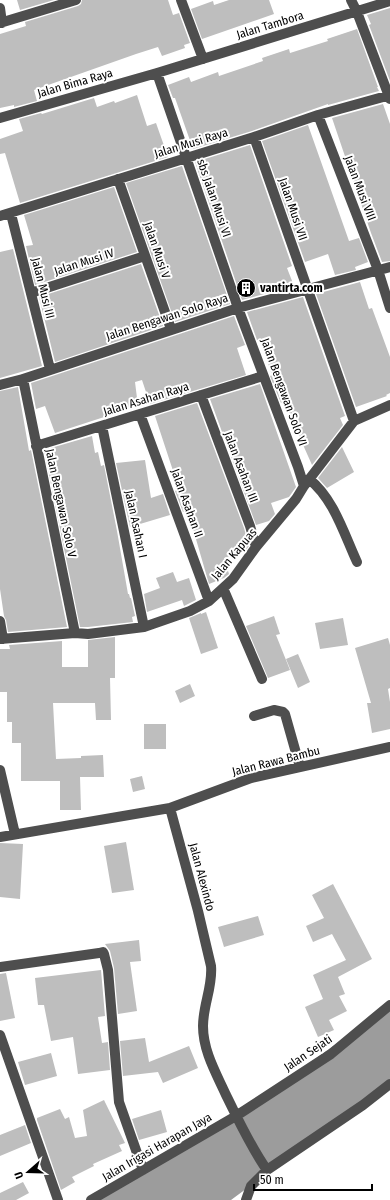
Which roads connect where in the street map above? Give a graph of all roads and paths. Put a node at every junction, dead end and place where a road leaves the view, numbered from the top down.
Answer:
1 (76, 0) edge
2 (181, 0) edge
3 (351, 0) edge
4 (390, 1) edge
5 (0, 8) edge
6 (357, 12) junction
7 (1, 23) edge
8 (203, 59) junction
9 (157, 73) junction
10 (390, 96) edge
11 (318, 115) junction
12 (0, 118) edge
13 (254, 137) junction
14 (186, 158) junction
15 (118, 179) junction
16 (11, 214) junction
17 (0, 216) edge
18 (146, 256) junction
19 (390, 267) edge
20 (378, 270) junction
21 (308, 289) junction
22 (31, 293) junction
23 (238, 308) junction
24 (390, 308) edge
25 (171, 329) junction
26 (50, 369) junction
27 (264, 376) junction
28 (23, 379) junction
29 (0, 384) edge
30 (201, 395) junction
31 (390, 405) edge
32 (140, 414) junction
33 (354, 421) junction
34 (102, 426) junction
35 (36, 446) junction
36 (306, 483) junction
37 (256, 547) junction
38 (357, 562) dead end
39 (223, 588) junction
40 (209, 601) junction
41 (0, 621) edge
42 (144, 627) junction
43 (75, 633) junction
44 (2, 639) edge
45 (262, 679) dead end
46 (254, 716) dead end
47 (390, 747) edge
48 (300, 767) junction
49 (0, 770) edge
50 (170, 808) junction
51 (15, 834) junction
52 (0, 837) edge
53 (0, 967) edge
54 (390, 1005) edge
55 (0, 1035) edge
56 (390, 1084) edge
57 (236, 1116) junction
58 (143, 1170) junction
59 (267, 1170) junction
60 (58, 1200) edge
61 (91, 1200) edge
62 (246, 1200) edge

1 - 7 street
2 - 8 street
3 - 6 street
4 - 6 street, Jalan Tambora
5 - 7 street
6 - 8 street, Jalan Tambora
6 - 10 street
8 - 9 street, Jalan Tambora
9 - 12 street, Jalan Bima Raya
9 - 14 street, sbs Jalan Musi VI
10 - 11 street, Jalan Musi Raya
11 - 13 street, Jalan Musi Raya
11 - 20 street, Jalan Musi VIII
13 - 14 street, Jalan Musi Raya
13 - 21 street, Jalan Musi VII
14 - 15 street, Jalan Musi Raya
14 - 23 street, sbs Jalan Musi VI
15 - 16 street, Jalan Musi Raya
15 - 18 street, Jalan Musi V
16 - 17 street, Jalan Musi Raya
16 - 22 street, Jalan Musi III
18 - 22 street, Jalan Musi IV
18 - 25 street, Jalan Musi V
19 - 20 street, Jalan Bengawan Solo Raya
20 - 21 street, Jalan Bengawan Solo Raya
20 - 24 street, Jalan Musi VIII
21 - 23 street, Jalan Bengawan Solo Raya
21 - 33 street, Jalan Musi VII
22 - 26 street, Jalan Musi III
23 - 25 street, Jalan Bengawan Solo Raya
23 - 27 street, Jalan Bengawan Solo VI
25 - 26 street, Jalan Bengawan Solo Raya
26 - 28 street, Jalan Bengawan Solo Raya
27 - 30 street, Jalan Asahan Raya
27 - 36 street, Jalan Bengawan Solo VI
28 - 29 street, Jalan Bengawan Solo Raya
28 - 35 street, Jalan Bengawan Solo V
30 - 32 street, Jalan Asahan Raya
30 - 37 street, Jalan Asahan III
31 - 33 street
32 - 34 street, Jalan Asahan Raya
32 - 40 street, Jalan Asahan II
33 - 36 street, Jalan Kapuas
34 - 35 street, Jalan Asahan Raya
34 - 42 street, Jalan Asahan I
35 - 43 street, Jalan Bengawan Solo V
36 - 37 street, Jalan Kapuas
36 - 38 street
37 - 39 street, Jalan Kapuas
39 - 40 street, Jalan Kapuas
39 - 45 street
40 - 42 street, Jalan Kapuas
41 - 44 street
42 - 43 street, Jalan Kapuas
43 - 44 street, Jalan Kapuas
46 - 48 street
47 - 48 street, Jalan Rawa Bambu
48 - 50 street, Jalan Rawa Bambu
49 - 51 street
50 - 51 street
50 - 57 street, Jalan Alexindo
51 - 52 street
53 - 58 street
54 - 57 street, Jalan Sejati
55 - 60 street
56 - 59 street
57 - 58 street, Jalan Irigasi Harapan Jaya
57 - 59 street, Jalan Alexindo
58 - 61 street, Jalan Irigasi Harapan Jaya
59 - 62 street

